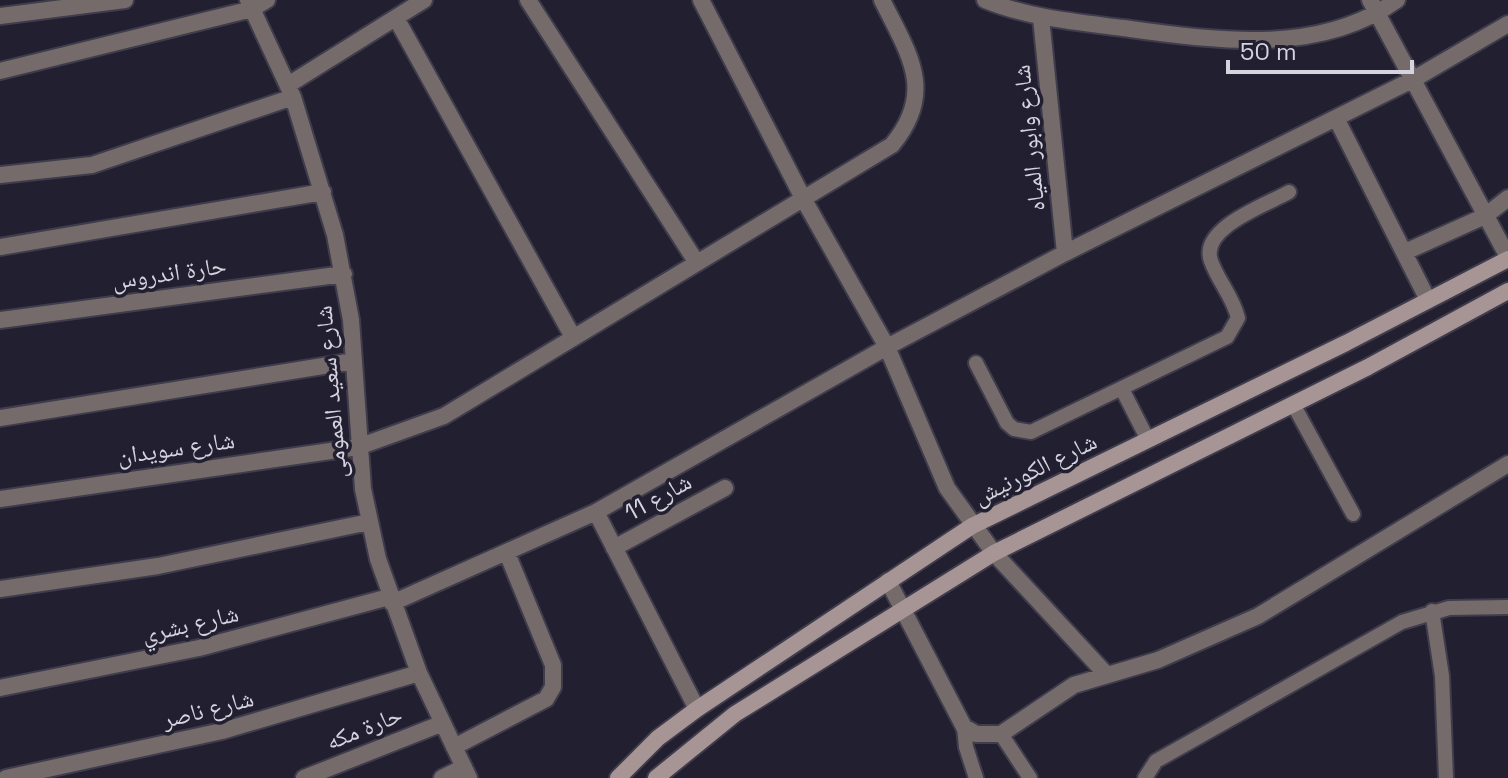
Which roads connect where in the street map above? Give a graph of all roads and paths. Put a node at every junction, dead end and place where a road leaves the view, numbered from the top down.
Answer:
1 (125, 0) edge
2 (267, 0) edge
3 (424, 0) edge
4 (528, 0) edge
5 (701, 0) edge
6 (882, 0) edge
7 (985, 0) edge
8 (1397, 0) edge
9 (250, 5) edge
10 (1374, 6) edge
11 (0, 16) edge
12 (396, 18) junction
13 (1041, 18) junction
14 (1508, 24) edge
15 (0, 71) edge
16 (1414, 79) junction
17 (291, 91) junction
18 (1336, 118) junction
19 (0, 175) edge
20 (323, 192) junction
21 (1289, 192) dead end
22 (1508, 198) edge
23 (804, 200) junction
24 (1485, 216) junction
25 (0, 247) edge
26 (1405, 252) junction
27 (1065, 253) junction
28 (1508, 258) edge
29 (697, 263) junction
30 (344, 274) junction
31 (1508, 291) edge
32 (1428, 300) junction
33 (0, 320) edge
34 (573, 337) junction
35 (887, 347) junction
36 (354, 361) junction
37 (976, 363) dead end
38 (1122, 389) junction
39 (1293, 404) junction
40 (0, 418) edge
41 (1148, 440) junction
42 (358, 447) junction
43 (1508, 464) edge
44 (725, 488) dead end
45 (0, 499) edge
46 (596, 512) junction
47 (1353, 514) dead end
48 (369, 522) junction
49 (972, 526) junction
50 (614, 548) junction
51 (507, 553) junction
52 (994, 553) junction
53 (888, 581) junction
54 (0, 589) edge
55 (390, 600) junction
56 (1508, 607) edge
57 (901, 611) junction
58 (1432, 611) junction
59 (419, 673) junction
60 (1105, 673) junction
61 (0, 688) edge
62 (697, 709) junction
63 (443, 723) junction
64 (964, 727) junction
65 (1001, 734) junction
66 (454, 747) junction
67 (467, 773) edge
68 (6, 778) edge
69 (304, 778) edge
70 (442, 778) edge
71 (618, 778) edge
72 (656, 778) edge
73 (976, 778) edge
74 (1030, 778) edge
75 (1145, 778) edge
76 (1446, 778) edge

1 - 11 street
2 - 9 street
3 - 12 street
4 - 29 street
5 - 23 street
6 - 23 street, شارع سويدان
7 - 13 street
8 - 10 street
9 - 15 street
9 - 17 street, شارع سعيد العمومى
10 - 13 street
10 - 16 street
12 - 17 street
12 - 34 street
13 - 27 street, شارع وابور المياه
14 - 16 street, شارع بشري
16 - 18 street, شارع بشري
16 - 24 street
17 - 19 street
17 - 20 street, شارع سعيد العمومى
18 - 26 street
18 - 27 street, شارع بشري
20 - 25 street
20 - 30 street, شارع سعيد العمومى
21 - 38 lane
22 - 24 street
23 - 29 street, شارع سويدان
23 - 35 street
24 - 26 street
24 - 28 street
26 - 32 street
27 - 35 street, شارع بشري
28 - 32 main road, شارع الكورنيش
29 - 34 street, شارع سويدان
30 - 33 street, حارة اندروس
30 - 36 street, شارع سعيد العمومى
31 - 39 main road
32 - 41 main road, شارع الكورنيش
34 - 42 street, شارع سويدان
35 - 46 street, شارع بشري
35 - 49 street
36 - 40 street
36 - 42 street, شارع سعيد العمومى
37 - 38 lane
38 - 41 lane
39 - 47 lane
39 - 52 main road
41 - 49 main road, شارع الكورنيش
42 - 45 street, شارع سويدان
42 - 48 street, شارع سعيد العمومى
43 - 60 street
44 - 50 street, شارع 11
46 - 50 street
46 - 51 street, شارع بشري
48 - 54 street
48 - 55 street, شارع سعيد العمومى
49 - 52 street
49 - 53 main road, شارع الكورنيش
50 - 62 street
51 - 55 street, شارع بشري
51 - 66 street
52 - 57 main road
52 - 60 street
53 - 57 street
53 - 62 main road, شارع الكورنيش
55 - 59 street, شارع سعيد العمومى
55 - 61 street, شارع بشري
56 - 58 lane
57 - 64 street
57 - 72 main road
58 - 75 lane
58 - 76 lane
59 - 63 street, شارع سعيد العمومى
59 - 68 street, شارع ناصر
60 - 65 street
62 - 71 main road, شارع الكورنيش
63 - 66 street, شارع سعيد العمومى
63 - 69 street, حارة مكه
64 - 65 street
64 - 73 lane
65 - 74 lane
66 - 67 street, شارع سعيد العمومى
67 - 70 street

